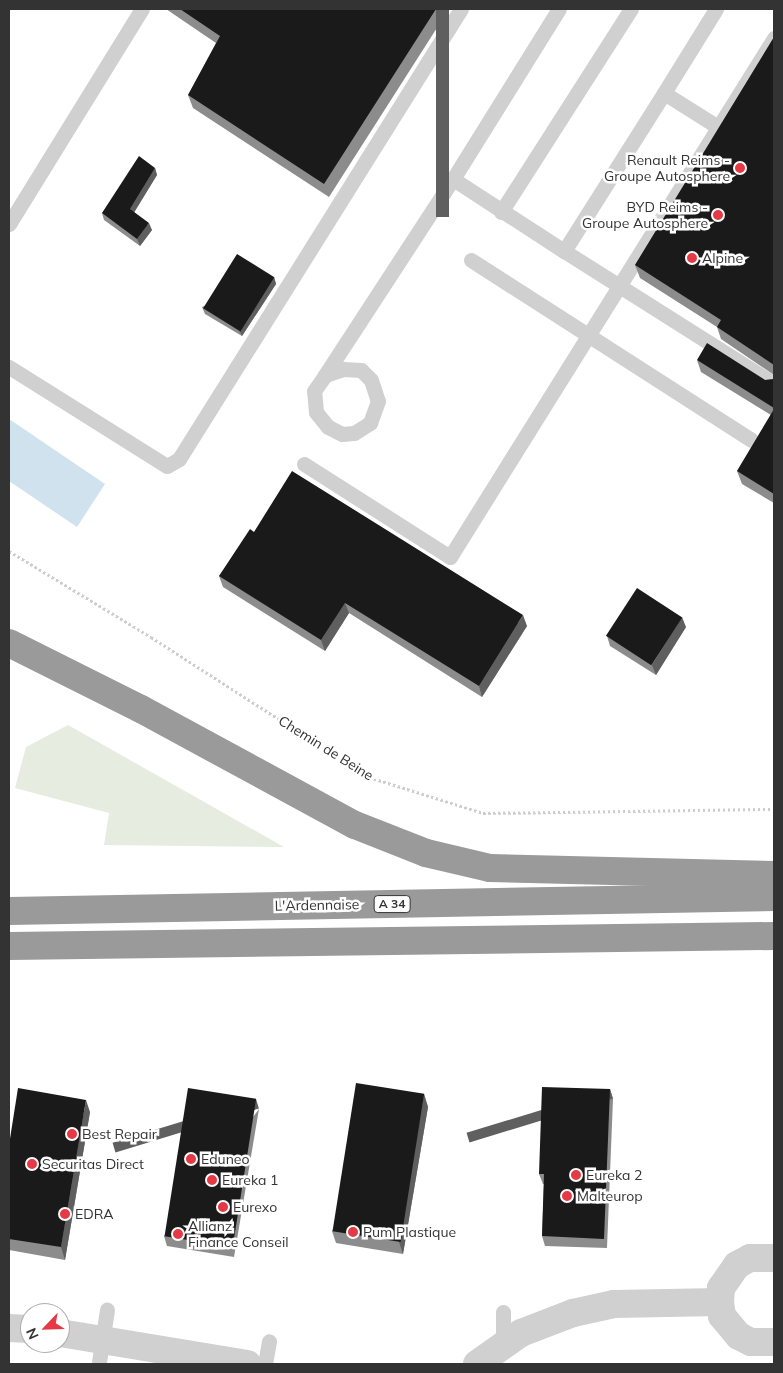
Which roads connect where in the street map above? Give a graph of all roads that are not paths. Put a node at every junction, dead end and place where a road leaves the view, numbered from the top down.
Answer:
1 (142, 9) edge
2 (461, 9) edge
3 (558, 9) edge
4 (631, 9) edge
5 (716, 9) edge
6 (774, 38) edge
7 (664, 93) junction
8 (718, 127) junction
9 (453, 179) junction
10 (501, 212) junction
11 (9, 224) edge
12 (564, 252) junction
13 (471, 260) dead end
14 (617, 287) junction
15 (587, 335) junction
16 (9, 367) edge
17 (325, 375) junction
18 (774, 384) edge
19 (751, 440) dead end
20 (304, 464) dead end
21 (9, 643) edge
22 (774, 876) edge
23 (774, 897) edge
24 (9, 911) edge
25 (774, 936) edge
26 (9, 946) edge
27 (774, 1258) edge
28 (720, 1302) junction
29 (107, 1310) dead end
30 (503, 1312) dead end
31 (70, 1338) edge
32 (269, 1341) dead end
33 (774, 1342) edge
34 (503, 1346) junction
35 (100, 1351) junction
36 (247, 1364) edge
37 (265, 1364) edge
38 (477, 1364) edge

1 - 11 lane
2 - 16 lane
3 - 9 lane
4 - 10 lane
5 - 7 lane
6 - 8 lane
7 - 8 lane
7 - 12 lane
8 - 14 lane
9 - 10 lane
9 - 17 lane
10 - 12 lane
12 - 14 lane
13 - 15 lane
14 - 15 lane
14 - 18 lane
15 - 19 lane
15 - 20 lane
17 - 17 lane
21 - 22 highway
23 - 24 highway, L'Ardennaise / A 34
25 - 26 highway
27 - 28 street
28 - 33 street
28 - 34 street
29 - 35 lane
30 - 34 lane
31 - 35 street
32 - 37 lane
34 - 38 street
35 - 36 street

